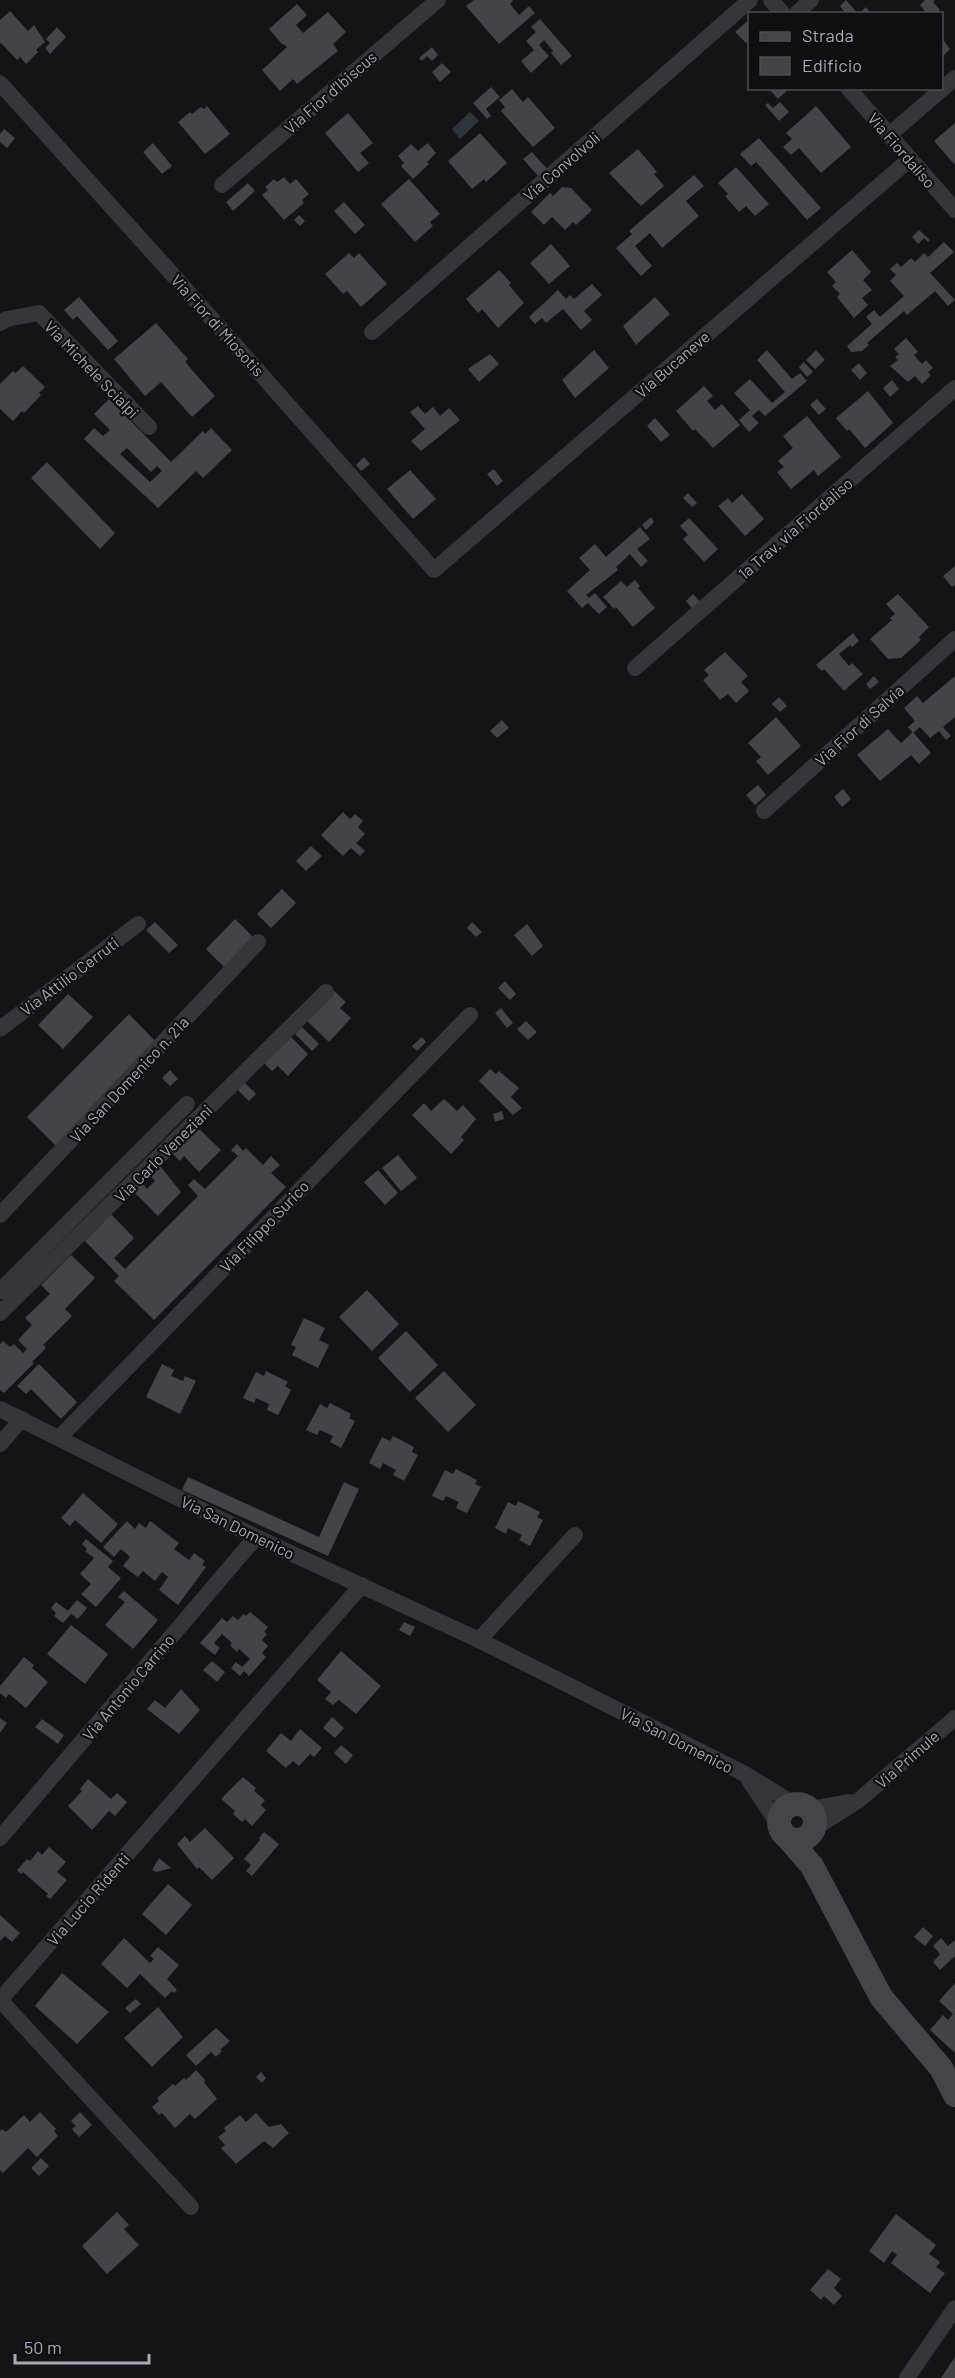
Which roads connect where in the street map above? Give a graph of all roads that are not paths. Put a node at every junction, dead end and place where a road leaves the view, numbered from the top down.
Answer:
1 (438, 0) edge
2 (750, 0) edge
3 (771, 0) edge
4 (811, 0) edge
5 (781, 12) edge
6 (798, 12) edge
7 (955, 78) edge
8 (0, 83) edge
9 (943, 88) edge
10 (850, 90) edge
11 (941, 90) edge
12 (889, 135) junction
13 (909, 159) junction
14 (222, 185) dead end
15 (955, 210) edge
16 (0, 323) edge
17 (372, 332) dead end
18 (955, 388) edge
19 (149, 428) dead end
20 (434, 570) joint
21 (955, 639) edge
22 (635, 668) dead end
23 (764, 811) dead end
24 (138, 924) dead end
25 (258, 942) dead end
26 (326, 992) dead end
27 (470, 1015) dead end
28 (0, 1029) edge
29 (187, 1104) dead end
30 (0, 1215) edge
31 (0, 1291) edge
32 (0, 1313) edge
33 (0, 1409) edge
34 (22, 1419) junction
35 (59, 1438) junction
36 (0, 1444) edge
37 (575, 1535) dead end
38 (256, 1537) junction
39 (362, 1586) junction
40 (479, 1640) junction
41 (955, 1718) edge
42 (746, 1774) junction
43 (808, 1818) junction
44 (783, 1831) junction
45 (0, 1838) edge
46 (812, 1866) junction
47 (955, 2095) edge
48 (191, 2207) dead end
49 (955, 2308) edge
50 (907, 2378) edge

1 - 14 street, Via Fior d'Ibiscus
2 - 17 street, Via Convolvoli
3 - 5 street
4 - 6 street
7 - 9 street
8 - 20 street, Via Fior di Miosotis
10 - 12 street, Via Fiordaliso
11 - 12 street
12 - 13 street, Via Fiordaliso
13 - 15 street, Via Fiordaliso
13 - 20 street, Via Bucaneve
16 - 19 street, Via Michele Scialpi
18 - 22 street, 1a Trav. via Fiordaliso
21 - 23 street, Via Fior di Salvia
24 - 28 street, Via Attilio Cerruti
25 - 30 street, Via San Domenico n. 21a
26 - 32 street, Via Carlo Veneziani
27 - 35 street, Via Filippo Surico
29 - 31 street
33 - 34 street, Via San Domenico
34 - 35 street, Via San Domenico
34 - 36 street
35 - 38 street, Via San Domenico
37 - 40 street
38 - 39 street, Via San Domenico
38 - 45 street, Via Antonio Carrino
39 - 40 street, Via San Domenico
39 - 48 street, Via Lucio Ridenti
40 - 42 street, Via San Domenico
41 - 43 street, Via Primule
42 - 43 street, Via San Domenico
42 - 44 street, Via San Domenico
43 - 44 street
43 - 44 street
43 - 46 street, Via San Domenico
44 - 46 street, Via San Domenico
46 - 47 street, Via San Domenico
49 - 50 street

